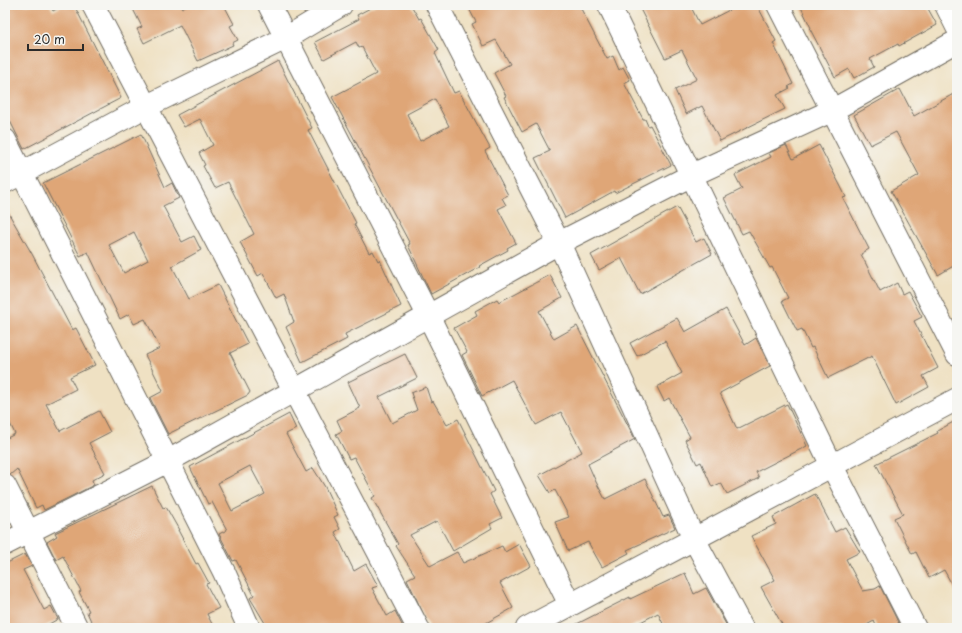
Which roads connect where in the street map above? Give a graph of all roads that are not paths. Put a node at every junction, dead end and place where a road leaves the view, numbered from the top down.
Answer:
1 (93, 5) edge
2 (269, 5) edge
3 (341, 5) edge
4 (437, 5) edge
5 (609, 5) edge
6 (778, 5) edge
7 (946, 5) edge
8 (957, 27) edge
9 (286, 38) junction
10 (957, 41) edge
11 (145, 107) junction
12 (831, 111) junction
13 (5, 140) edge
14 (692, 175) junction
15 (14, 177) edge
16 (559, 244) junction
17 (429, 316) junction
18 (957, 354) edge
19 (294, 391) junction
20 (957, 399) edge
21 (168, 461) junction
22 (832, 466) junction
23 (5, 486) edge
24 (30, 532) junction
25 (694, 539) junction
26 (5, 544) edge
27 (570, 605) junction
28 (77, 628) edge
29 (249, 628) edge
30 (418, 628) edge
31 (527, 628) edge
32 (742, 628) edge
33 (915, 628) edge

1 - 11 street
2 - 9 street
3 - 9 street
4 - 16 street
5 - 14 street
6 - 12 street
7 - 8 street
9 - 11 street
9 - 17 street
10 - 12 street
11 - 15 street
11 - 19 street
12 - 14 street
12 - 18 street
13 - 15 street
14 - 16 street
14 - 22 street
15 - 21 street
16 - 17 street
16 - 25 street
17 - 19 street
17 - 27 street
19 - 21 street
19 - 30 street
20 - 22 street
21 - 24 street
21 - 29 street
22 - 25 street
22 - 33 street
23 - 24 street
24 - 26 street
24 - 28 street
25 - 27 street
25 - 32 street
27 - 31 street

